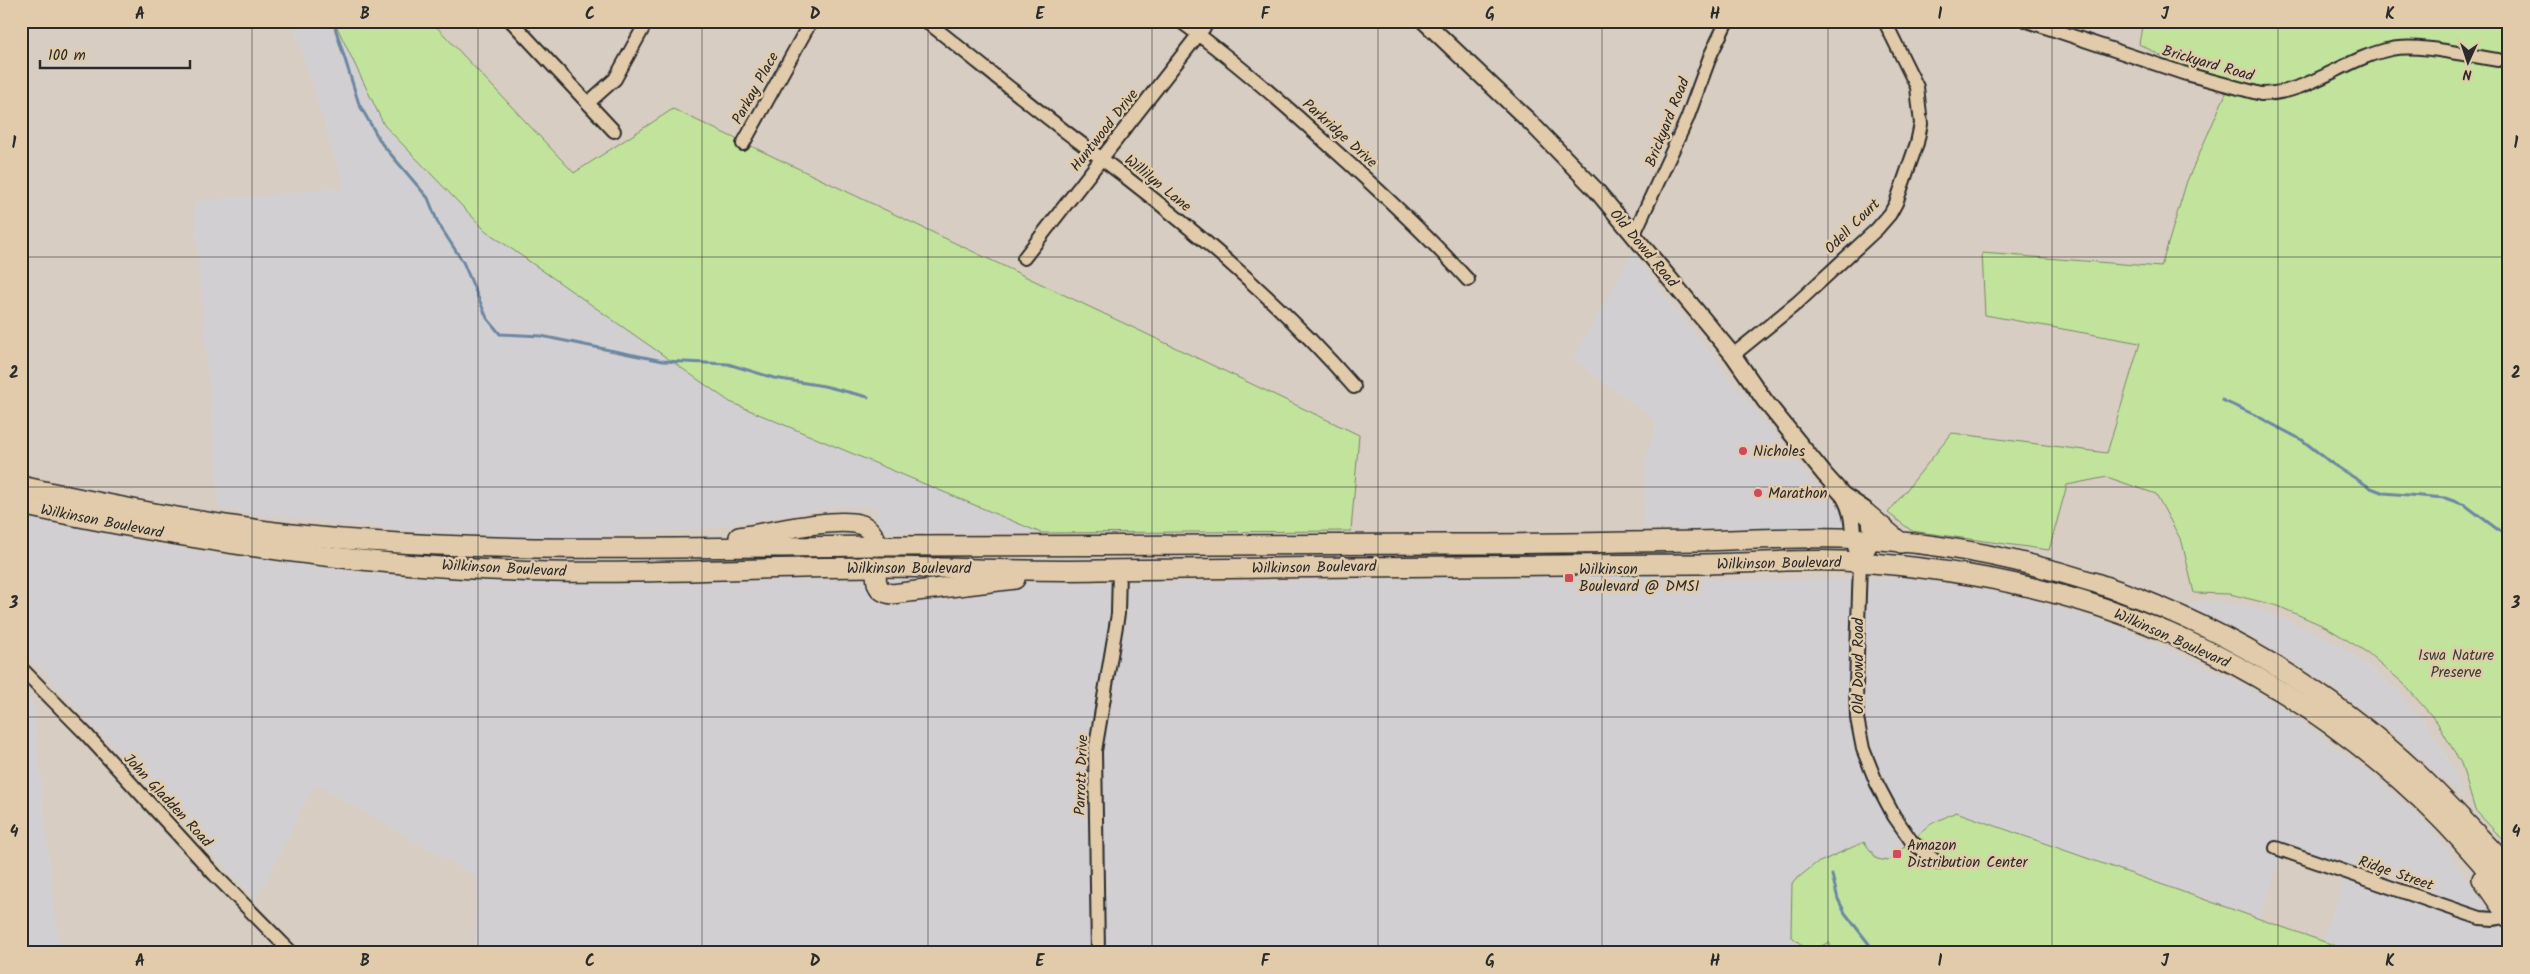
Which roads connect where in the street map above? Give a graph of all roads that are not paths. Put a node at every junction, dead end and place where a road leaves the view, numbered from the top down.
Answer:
1 (512, 21) edge
2 (647, 21) edge
3 (810, 21) edge
4 (926, 21) edge
5 (1180, 21) edge
6 (1209, 21) edge
7 (1424, 21) edge
8 (1727, 21) edge
9 (2026, 21) edge
10 (1887, 26) dead end
11 (1199, 35) junction
12 (2498, 60) dead end
13 (588, 103) junction
14 (614, 131) dead end
15 (743, 144) dead end
16 (1102, 159) junction
17 (1634, 234) junction
18 (1024, 258) dead end
19 (1468, 280) dead end
20 (1733, 354) junction
21 (1354, 387) dead end
22 (21, 486) edge
23 (1843, 495) junction
24 (21, 505) edge
25 (1866, 513) junction
26 (1863, 540) junction
27 (1901, 543) junction
28 (424, 544) junction
29 (877, 546) junction
30 (1860, 563) junction
31 (422, 564) junction
32 (876, 567) junction
33 (1119, 569) junction
34 (1097, 570) junction
35 (21, 668) edge
36 (2287, 673) junction
37 (2278, 690) junction
38 (2438, 817) junction
39 (2276, 848) dead end
40 (1938, 863) dead end
41 (2509, 868) edge
42 (2509, 894) edge
43 (2508, 917) edge
44 (292, 953) edge
45 (1098, 953) edge

1 - 13 street
2 - 13 street
3 - 15 street, Parkay Place
4 - 16 street, Willilyn Lane
5 - 11 street, Parkridge Drive
6 - 11 street, Huntwood Drive
7 - 17 street, Old Dowd Road
8 - 17 street, Brickyard Road
9 - 12 street, Brickyard Road
10 - 20 street, Odell Court
11 - 16 street, Huntwood Drive
11 - 19 street, Parkridge Drive
13 - 14 street
16 - 18 street, Huntwood Drive
16 - 21 street, Willilyn Lane
17 - 20 street, Old Dowd Road
20 - 23 street, Old Dowd Road
22 - 28 main road, Wilkinson Boulevard
23 - 25 street, Old Dowd Road
23 - 26 street, Old Dowd Road
24 - 31 main road, Wilkinson Boulevard
25 - 26 street
25 - 27 main road
26 - 27 main road, Wilkinson Boulevard
26 - 29 main road, Wilkinson Boulevard
26 - 30 street, Old Dowd Road
27 - 36 main road, Wilkinson Boulevard
28 - 29 main road, Wilkinson Boulevard
28 - 31 street
29 - 32 street
30 - 33 main road, Wilkinson Boulevard
30 - 37 main road, Wilkinson Boulevard
30 - 40 street, Old Dowd Road
31 - 32 main road, Wilkinson Boulevard
32 - 34 main road, Wilkinson Boulevard
32 - 34 main road
33 - 34 main road, Wilkinson Boulevard
33 - 45 street, Parrott Drive
35 - 44 street, John Gladden Road
36 - 37 main road
36 - 41 main road, Wilkinson Boulevard
37 - 38 main road, Wilkinson Boulevard
38 - 42 main road, Wilkinson Boulevard
38 - 43 main road
39 - 43 street, Ridge Street

